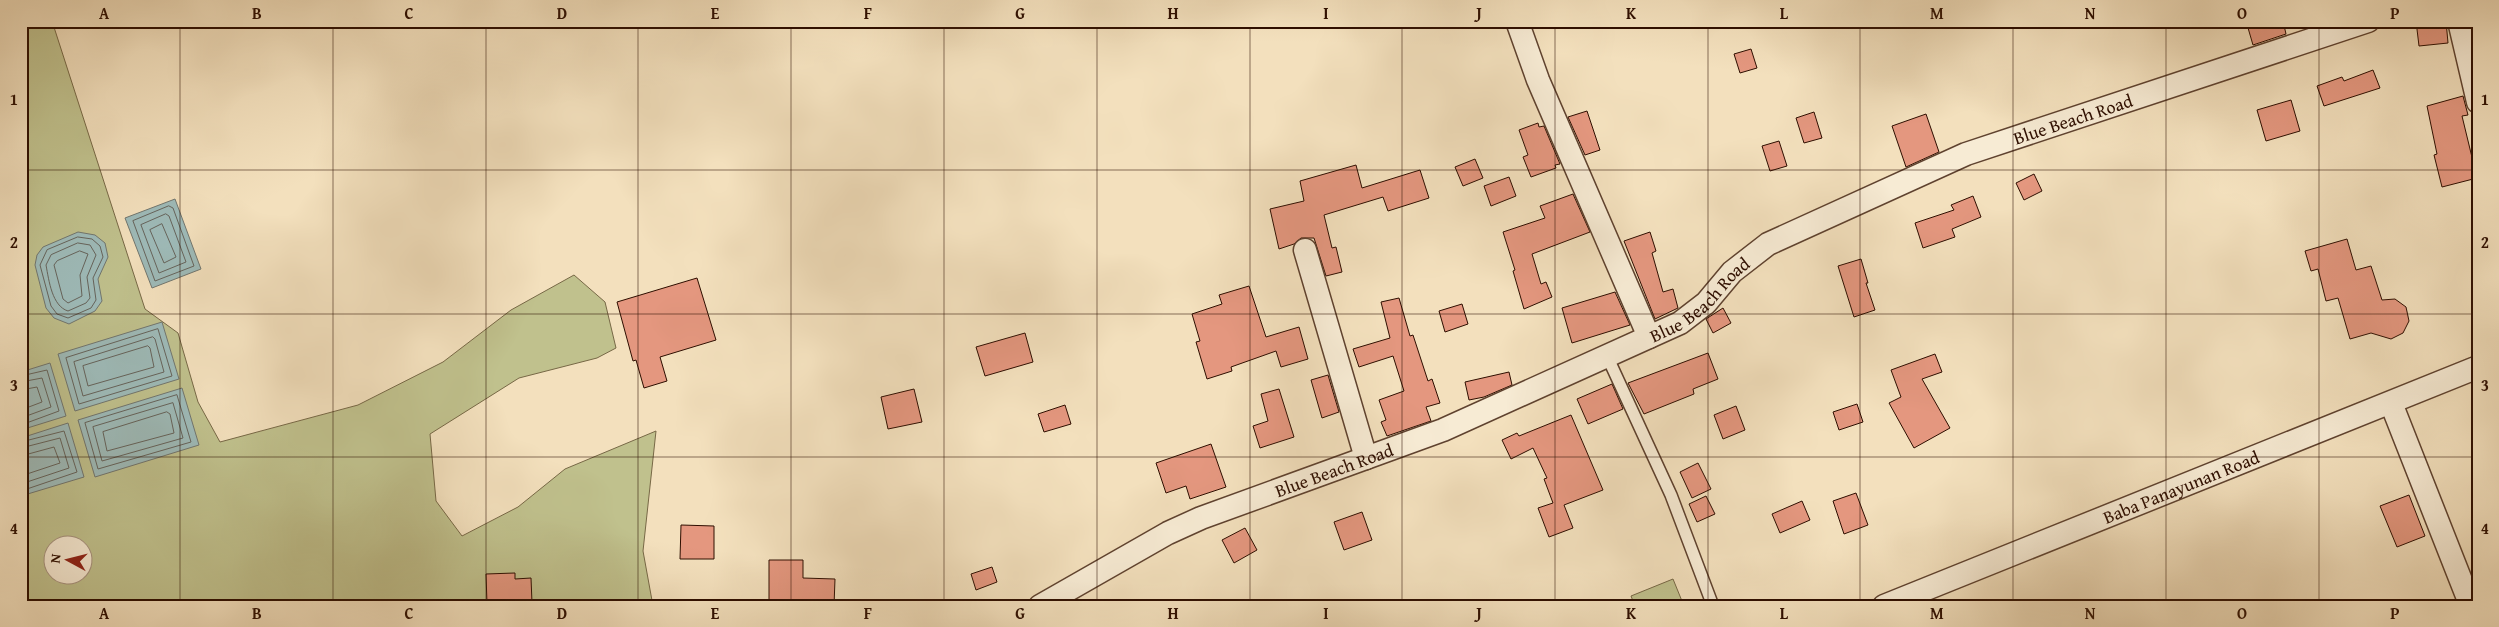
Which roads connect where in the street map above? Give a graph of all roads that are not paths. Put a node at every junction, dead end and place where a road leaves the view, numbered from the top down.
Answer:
1 (1517, 21) edge
2 (2368, 21) edge
3 (2459, 21) edge
4 (2471, 52) edge
5 (2478, 102) edge
6 (1305, 250) dead end
7 (1648, 337) junction
8 (1607, 356) junction
9 (2478, 367) edge
10 (2391, 403) junction
11 (1366, 458) junction
12 (1040, 606) edge
13 (1713, 606) edge
14 (1884, 606) edge
15 (2471, 606) edge

1 - 7 street
2 - 7 street, Blue Beach Road
3 - 4 street
4 - 5 street
6 - 11 street
7 - 8 street, Blue Beach Road
8 - 11 street, Blue Beach Road
8 - 13 lane
9 - 10 street, Baba Panayunan Road
10 - 14 street, Baba Panayunan Road
10 - 15 street
11 - 12 street, Blue Beach Road

